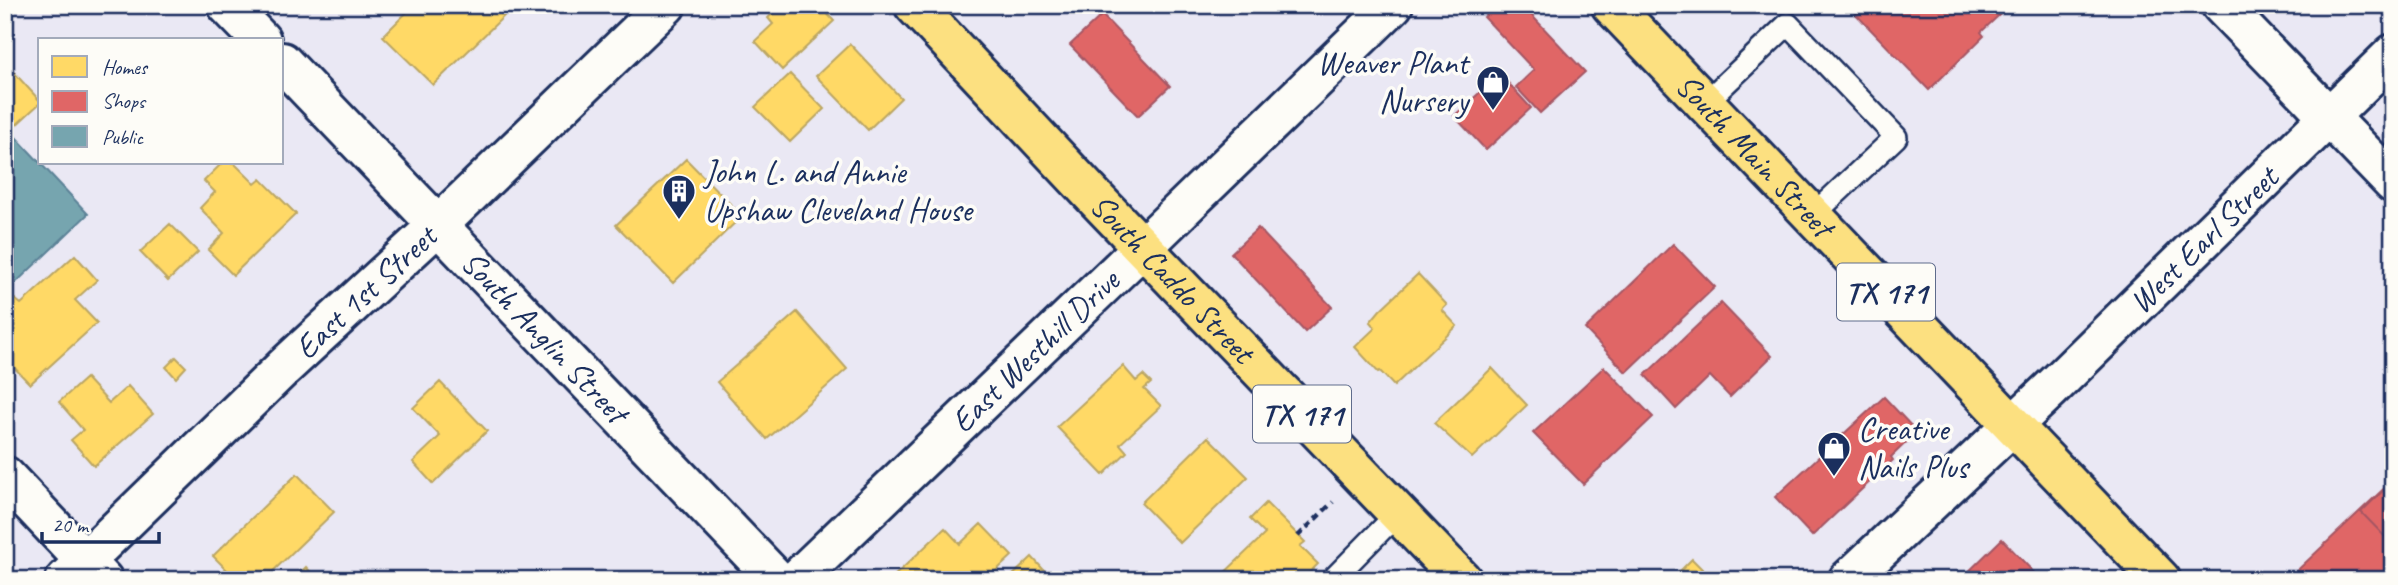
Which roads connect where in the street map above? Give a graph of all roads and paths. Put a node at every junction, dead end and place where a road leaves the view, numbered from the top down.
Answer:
1 (227, 5) edge
2 (666, 5) edge
3 (914, 5) edge
4 (1393, 5) edge
5 (1611, 5) edge
6 (2221, 5) edge
7 (259, 38) edge
8 (2393, 54) edge
9 (284, 64) edge
10 (1705, 103) junction
11 (2329, 116) junction
12 (2393, 183) edge
13 (1812, 216) junction
14 (438, 225) junction
15 (1143, 247) junction
16 (2013, 425) junction
17 (5, 475) edge
18 (1361, 475) junction
19 (1398, 513) junction
20 (1298, 536) dead end
21 (84, 573) edge
22 (777, 580) edge
23 (796, 580) edge
24 (1332, 580) edge
25 (1462, 580) edge
26 (1848, 580) edge
27 (2161, 580) edge

1 - 7 street
2 - 14 street, East 1st Street
3 - 15 main road, South Caddo Street / TX 171
4 - 15 street, East Westhill Drive
5 - 10 main road, South Main Street / TX 171
6 - 11 street
8 - 11 street, West Earl Street
9 - 14 street, South Anglin Street
10 - 13 main road, South Main Street / TX 171
10 - 13 lane
11 - 12 street
11 - 16 street, West Earl Street
13 - 16 main road, South Main Street / TX 171
14 - 21 street, East 1st Street
14 - 22 street, South Anglin Street
15 - 18 main road, South Caddo Street / TX 171
15 - 23 street, East Westhill Drive
16 - 26 street, West Earl Street
16 - 27 main road, South Main Street / TX 171
17 - 21 street
18 - 19 main road, South Caddo Street / TX 171
18 - 20 path
19 - 24 lane
19 - 25 main road, South Caddo Street / TX 171

